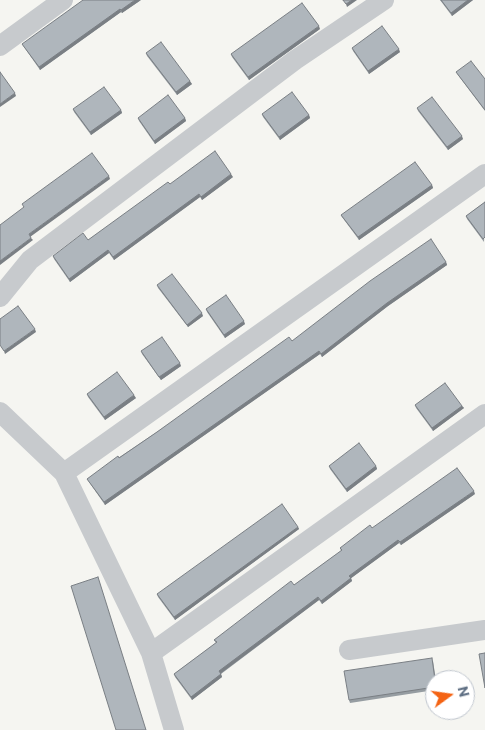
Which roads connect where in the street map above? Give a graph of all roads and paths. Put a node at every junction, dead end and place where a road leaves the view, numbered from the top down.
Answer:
1 (63, 0) edge
2 (384, 0) edge
3 (0, 46) edge
4 (485, 174) edge
5 (0, 297) edge
6 (0, 412) edge
7 (485, 414) edge
8 (64, 474) junction
9 (485, 630) edge
10 (349, 650) dead end
11 (151, 653) junction
12 (174, 730) edge

1 - 3 street
2 - 5 street
4 - 8 street
6 - 8 street
7 - 11 street
8 - 11 street
9 - 10 street
11 - 12 street

